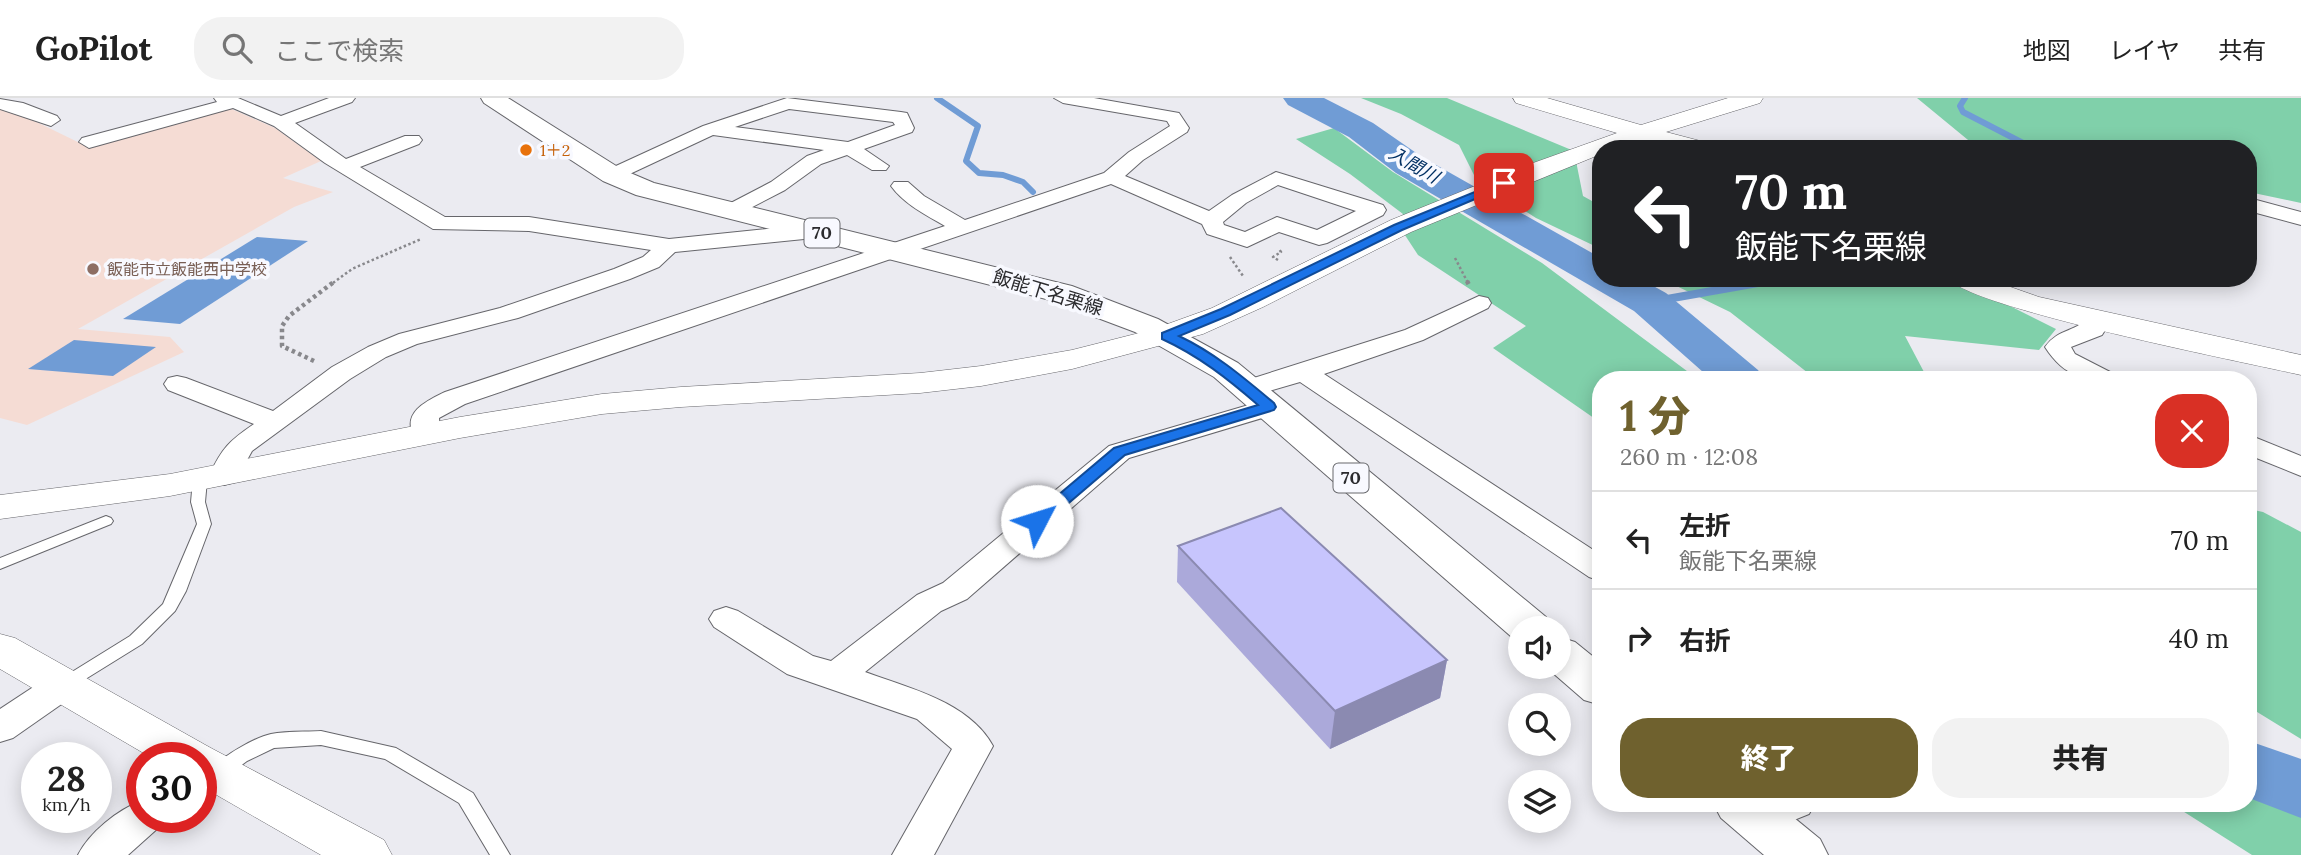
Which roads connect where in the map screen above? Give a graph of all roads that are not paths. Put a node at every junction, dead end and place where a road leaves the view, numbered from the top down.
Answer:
1 (346, 98) edge
2 (492, 98) edge
3 (1063, 98) edge
4 (1524, 98) edge
5 (1752, 98) edge
6 (228, 100) edge
7 (0, 104) edge
8 (51, 120) dead end
9 (281, 122) junction
10 (710, 130) junction
11 (1640, 132) junction
12 (412, 140) dead end
13 (1618, 140) edge
14 (1670, 140) edge
15 (89, 142) dead end
16 (847, 147) junction
17 (1592, 149) edge
18 (345, 166) junction
19 (879, 166) dead end
20 (612, 175) junction
21 (1111, 177) junction
22 (901, 186) dead end
23 (2257, 206) edge
24 (733, 211) junction
25 (2301, 219) edge
26 (1213, 224) junction
27 (961, 227) junction
28 (827, 234) junction
29 (668, 246) junction
30 (894, 250) junction
31 (806, 279) junction
32 (1983, 287) edge
33 (1479, 303) road end
34 (2100, 319) junction
35 (1167, 336) junction
36 (2301, 365) edge
37 (2088, 371) edge
38 (1304, 372) junction
39 (177, 384) dead end
40 (1259, 398) junction
41 (275, 422) junction
42 (426, 433) junction
43 (2257, 448) edge
44 (2301, 467) edge
45 (212, 478) junction
46 (0, 507) edge
47 (106, 521) dead end
48 (0, 564) edge
49 (1592, 564) edge
50 (1516, 616) edge
51 (726, 619) dead end
52 (0, 649) edge
53 (1571, 663) edge
54 (837, 676) junction
55 (1592, 680) edge
56 (63, 685) junction
57 (0, 728) edge
58 (163, 742) edge
59 (217, 762) edge
60 (217, 773) edge
61 (126, 832) edge
62 (99, 855) edge
63 (366, 855) edge
64 (500, 855) edge
65 (913, 855) edge

1 - 9 street
2 - 20 main road, 飯能下名栗線 / 70
3 - 21 street
4 - 11 street
5 - 11 street
6 - 9 street
6 - 15 street
7 - 8 street
9 - 18 street
10 - 16 street
10 - 16 street
10 - 20 street
11 - 13 street
11 - 14 street
12 - 18 street
16 - 19 street
16 - 24 street
17 - 35 street
18 - 29 street
20 - 24 main road, 飯能下名栗線 / 70
21 - 26 street
21 - 27 street
22 - 27 street
23 - 25 street
24 - 28 main road, 飯能下名栗線 / 70
26 - 26 street
27 - 30 street
28 - 29 street
28 - 30 main road, 飯能下名栗線 / 70
28 - 31 street
29 - 41 street
30 - 31 street
30 - 35 main road, 飯能下名栗線 / 70
31 - 42 street
32 - 34 street
33 - 38 street
34 - 36 street
34 - 37 street
35 - 40 main road, 飯能下名栗線 / 70
35 - 42 street
38 - 40 street
38 - 49 street
39 - 41 street
40 - 50 main road, 飯能下名栗線 / 70
40 - 54 street
41 - 45 street
42 - 45 street
43 - 44 street
45 - 46 street
45 - 56 lane
47 - 48 lane
51 - 54 street
52 - 56 street
53 - 55 main road
54 - 65 street
56 - 57 street
56 - 58 street
59 - 64 lane
60 - 63 street
61 - 62 street

